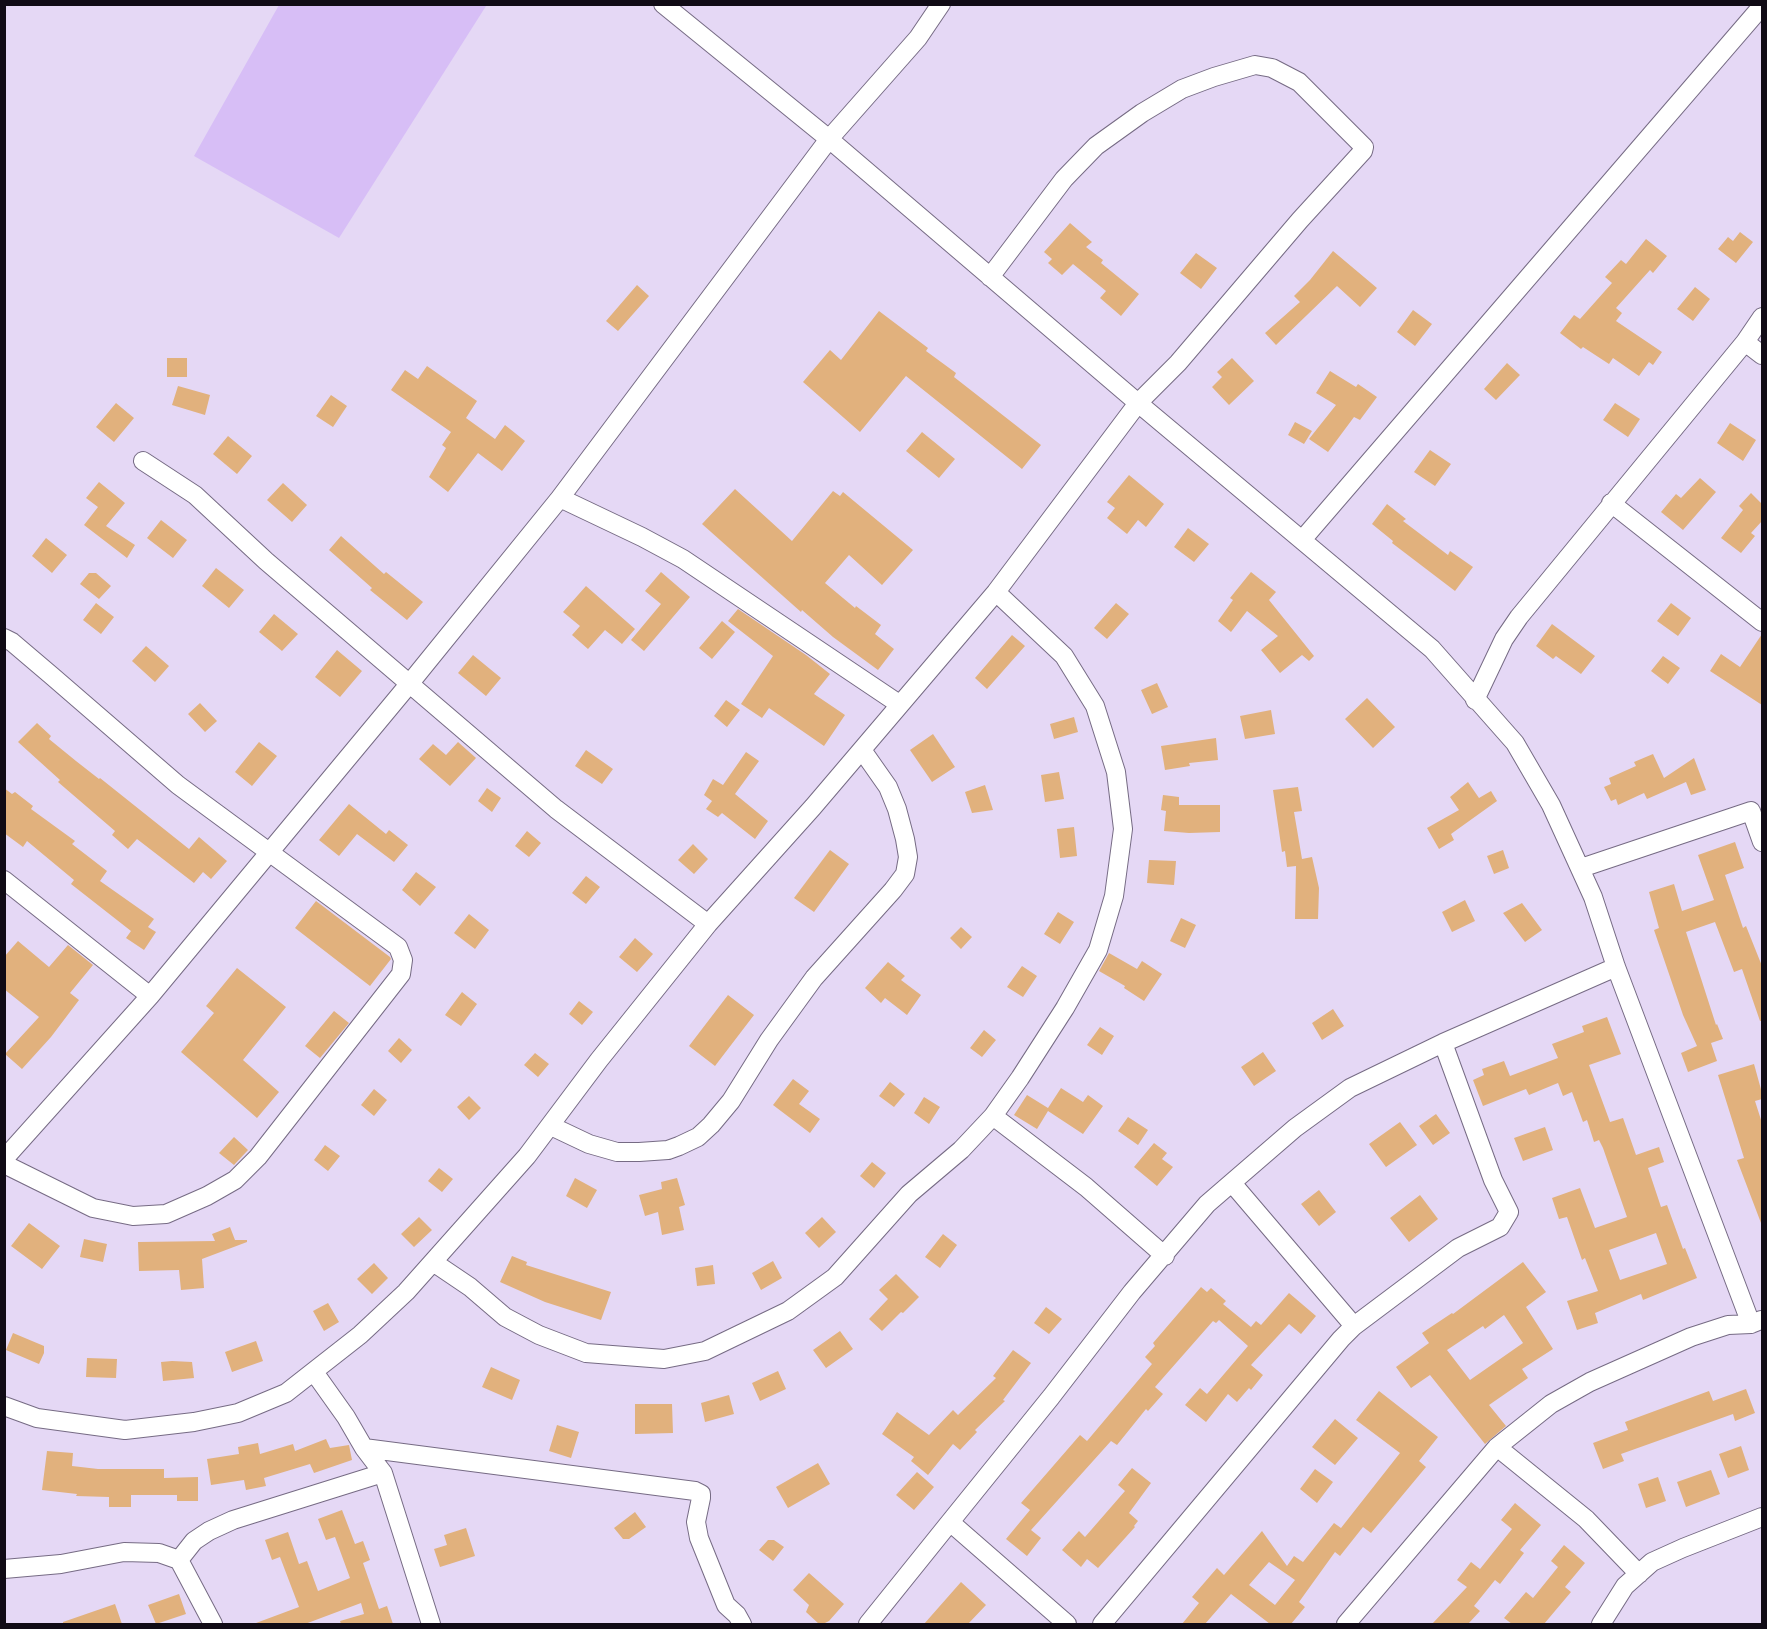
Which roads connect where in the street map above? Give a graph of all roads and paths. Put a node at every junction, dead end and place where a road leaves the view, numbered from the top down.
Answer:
1 (663, 4) edge
2 (941, 4) edge
3 (1762, 6) edge
4 (829, 139) junction
5 (990, 277) junction
6 (1762, 317) edge
7 (1745, 342) junction
8 (1762, 355) edge
9 (1138, 403) junction
10 (143, 462) dead end
11 (560, 498) junction
12 (1611, 502) junction
13 (1302, 540) junction
14 (996, 592) junction
15 (1762, 622) edge
16 (4, 638) edge
17 (410, 683) junction
18 (1475, 700) junction
19 (899, 704) junction
20 (862, 750) junction
21 (1757, 809) edge
22 (1762, 842) edge
23 (269, 852) junction
24 (1581, 868) junction
25 (4, 880) edge
26 (708, 924) junction
27 (1616, 967) junction
28 (150, 996) junction
29 (1443, 1043) junction
30 (993, 1116) junction
31 (551, 1126) junction
32 (4, 1159) edge
33 (4, 1164) edge
34 (1232, 1183) junction
35 (1165, 1256) junction
36 (433, 1263) junction
37 (1756, 1322) edge
38 (1353, 1326) junction
39 (314, 1372) junction
40 (4, 1406) edge
41 (1497, 1447) junction
42 (364, 1448) junction
43 (383, 1473) junction
44 (1762, 1517) edge
45 (950, 1522) junction
46 (179, 1560) junction
47 (4, 1569) edge
48 (1639, 1574) junction
49 (213, 1624) edge
50 (431, 1624) edge
51 (742, 1624) edge
52 (868, 1624) edge
53 (1067, 1624) edge
54 (1102, 1624) edge
55 (1346, 1624) edge
56 (1601, 1624) edge

1 - 4 street
2 - 4 street
3 - 13 street
4 - 5 street
4 - 11 street
5 - 9 street
5 - 9 street
6 - 7 street
7 - 8 street
7 - 12 street
9 - 13 street
9 - 14 street
10 - 17 street
11 - 17 street
11 - 19 street
12 - 15 street
12 - 18 street
13 - 18 street
14 - 19 street
14 - 30 street
16 - 23 street
17 - 23 street
17 - 26 street
18 - 24 street
19 - 20 street
20 - 26 street
20 - 31 street
21 - 22 street
21 - 24 street
23 - 28 street
23 - 33 street
24 - 27 street
25 - 28 street
26 - 31 street
27 - 29 street
27 - 37 street
28 - 32 street
29 - 34 street
29 - 38 street
30 - 35 street
30 - 36 street
31 - 36 street
34 - 35 street
34 - 38 street
35 - 45 street
36 - 39 street
37 - 41 street
38 - 54 street
39 - 40 street
39 - 42 street
41 - 48 street
41 - 55 street
42 - 43 street
42 - 51 street
43 - 46 street
43 - 50 street
44 - 48 street
45 - 52 street
45 - 53 street
46 - 47 street
46 - 49 street
48 - 56 street

